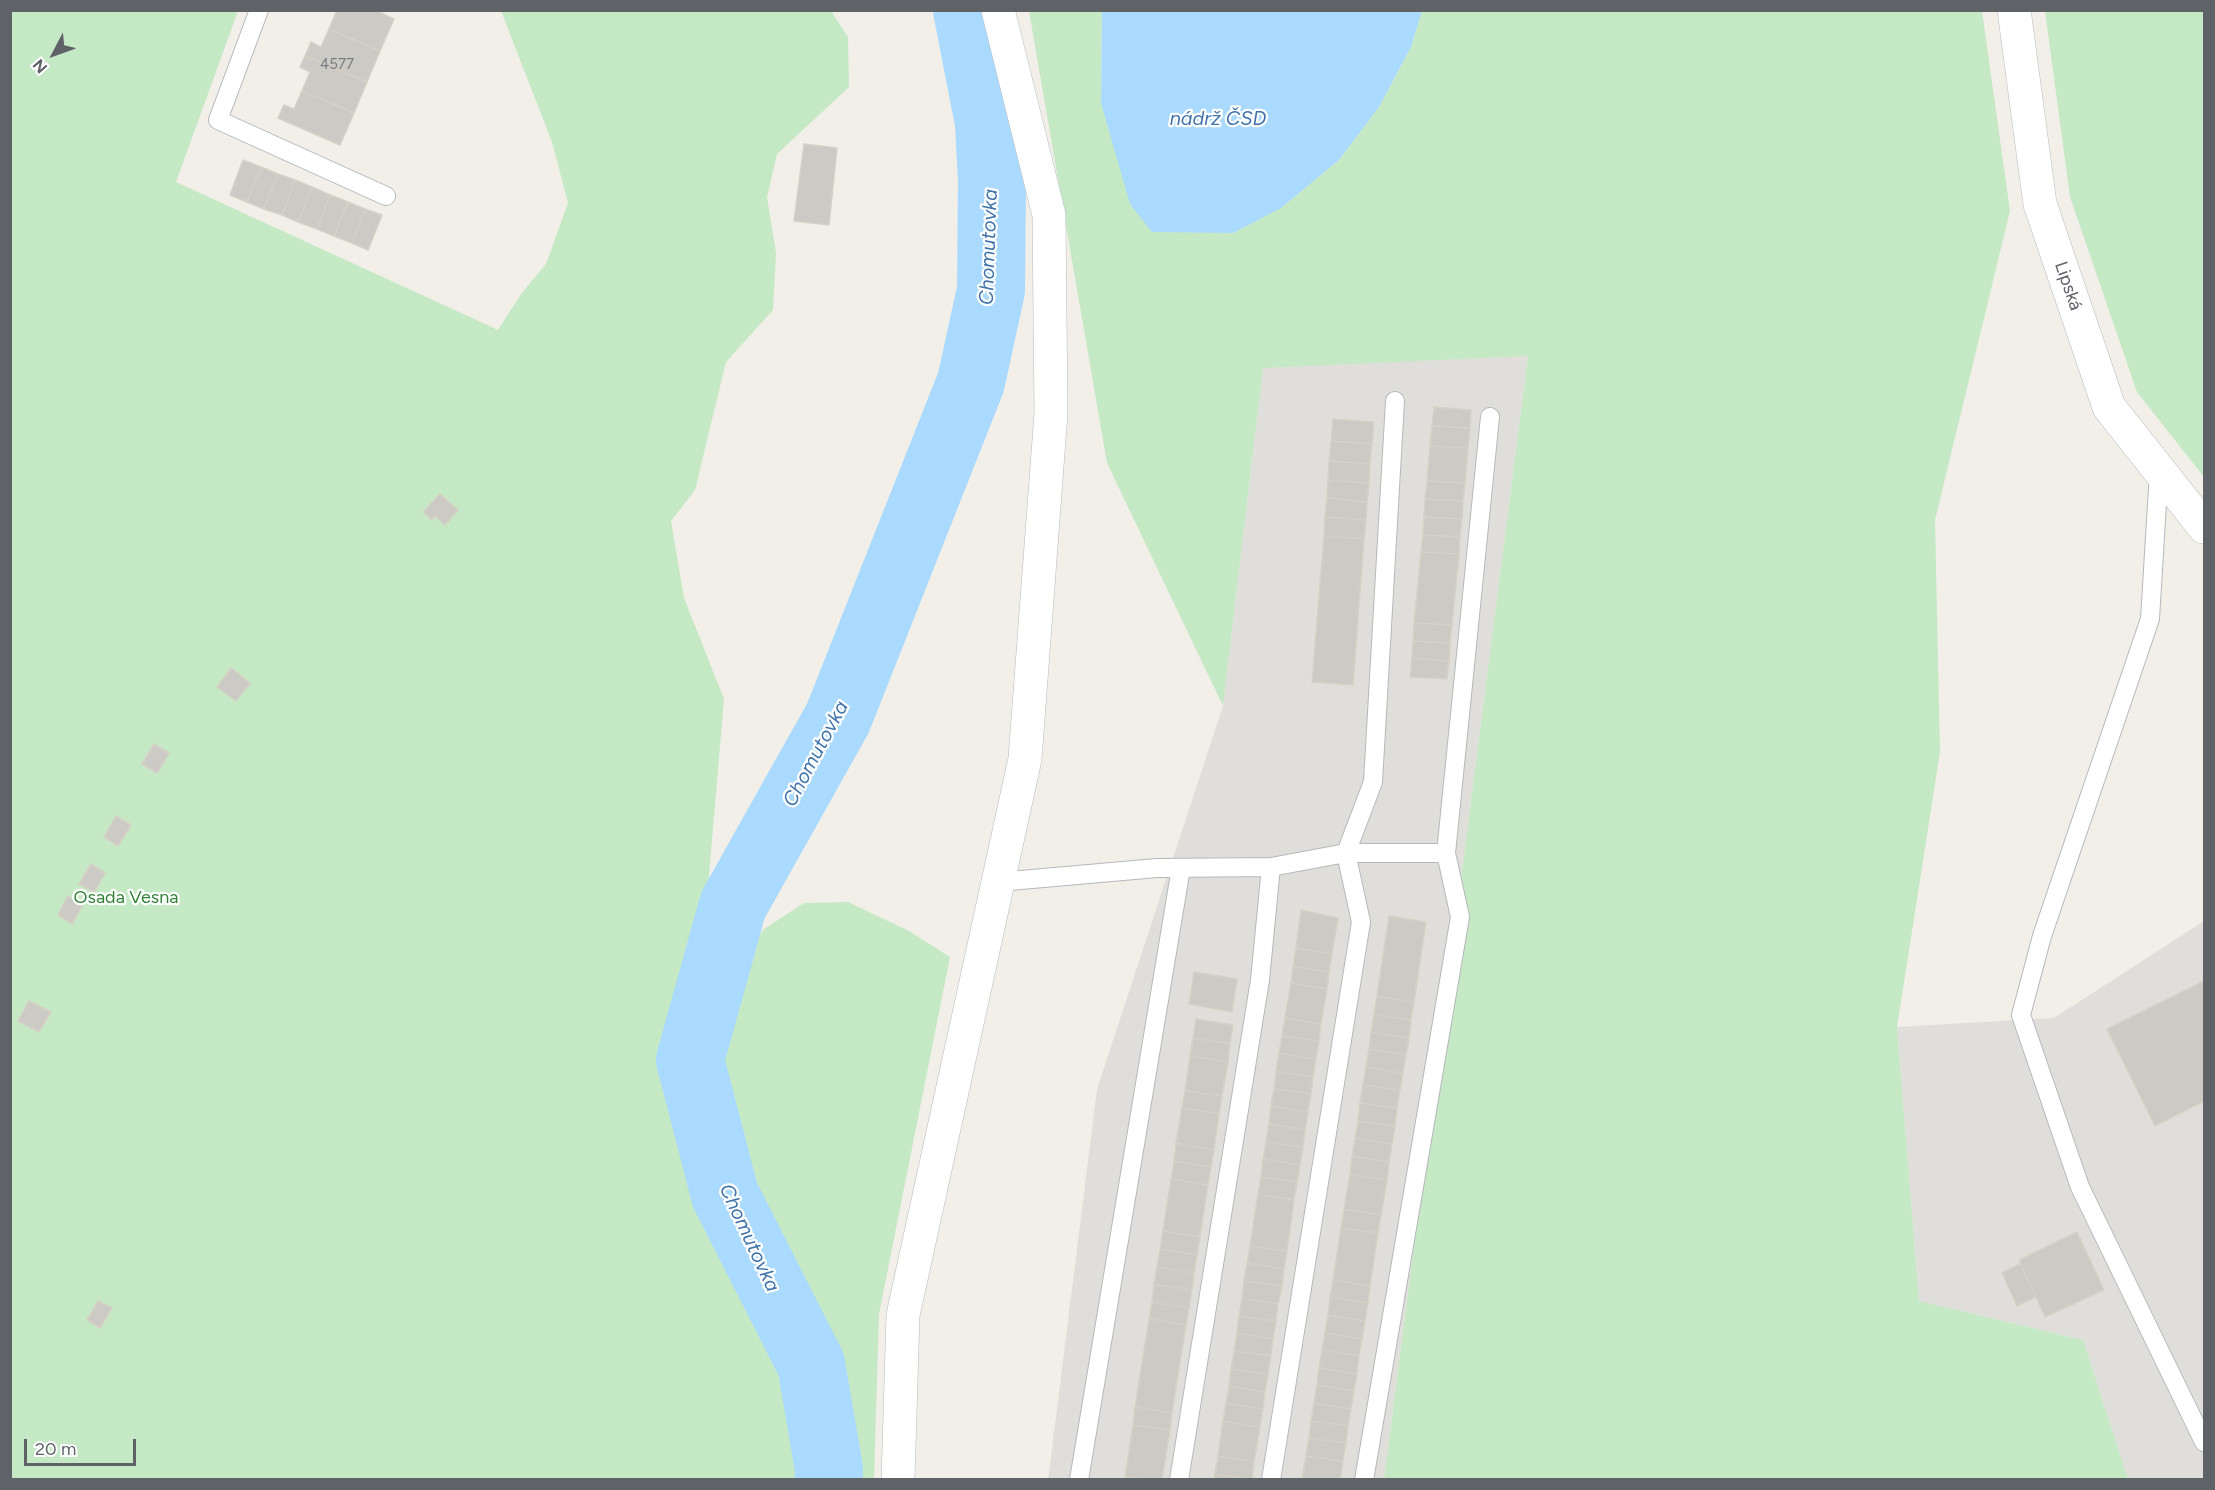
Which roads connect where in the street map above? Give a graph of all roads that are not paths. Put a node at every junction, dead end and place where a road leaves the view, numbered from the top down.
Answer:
1 (259, 10) edge
2 (998, 10) edge
3 (2014, 10) edge
4 (386, 196) dead end
5 (1395, 401) dead end
6 (1490, 417) dead end
7 (2159, 470) junction
8 (2205, 526) edge
9 (1446, 853) junction
10 (1346, 854) junction
11 (1271, 867) junction
12 (1181, 868) junction
13 (998, 882) junction
14 (2205, 1442) edge
15 (898, 1479) edge
16 (1079, 1479) edge
17 (1179, 1479) edge
18 (1271, 1479) edge
19 (1364, 1479) edge

1 - 4 lane
2 - 13 street
3 - 7 street, Lipská
5 - 10 lane
6 - 9 lane
7 - 8 street, Lipská
7 - 14 lane
9 - 10 lane
9 - 19 lane
10 - 11 lane
10 - 18 lane
11 - 12 lane
11 - 17 lane
12 - 13 lane
12 - 16 lane
13 - 15 street

